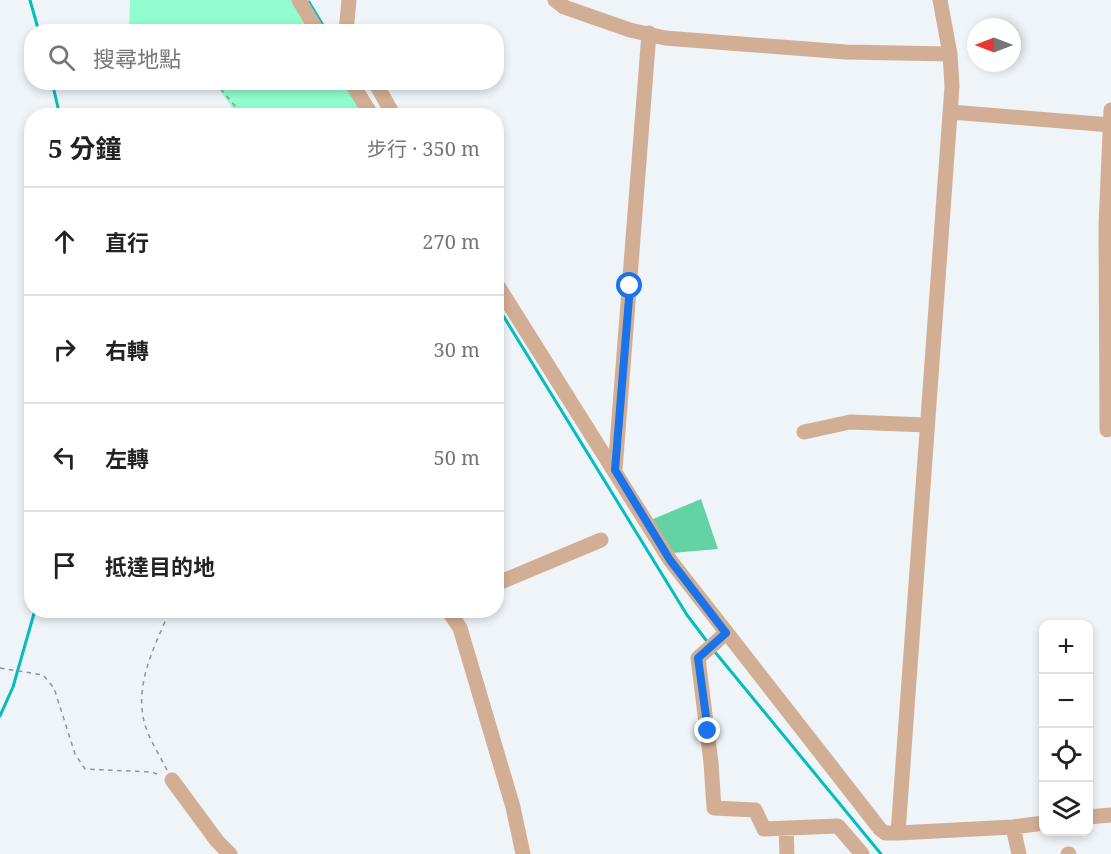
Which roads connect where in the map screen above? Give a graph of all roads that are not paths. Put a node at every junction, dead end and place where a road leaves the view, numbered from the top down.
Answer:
1 (299, 0) edge
2 (349, 0) edge
3 (555, 0) edge
4 (940, 0) edge
5 (313, 24) edge
6 (347, 24) edge
7 (649, 33) junction
8 (950, 54) junction
9 (356, 90) edge
10 (381, 90) edge
11 (367, 108) edge
12 (390, 108) edge
13 (1111, 110) edge
14 (951, 112) junction
15 (1111, 125) edge
16 (1109, 225) edge
17 (504, 296) edge
18 (927, 424) junction
19 (1107, 430) dead end
20 (804, 432) dead end
21 (615, 470) junction
22 (601, 540) dead end
23 (504, 581) edge
24 (453, 618) edge
25 (726, 633) junction
26 (172, 780) road end
27 (1111, 814) edge
28 (1093, 816) edge
29 (1039, 824) edge
30 (1013, 827) junction
31 (786, 829) junction
32 (898, 833) junction
33 (230, 854) edge
34 (523, 854) edge
35 (787, 854) edge
36 (862, 854) edge
37 (1019, 854) edge

1 - 5 lane
2 - 6 lane
3 - 7 lane
4 - 8 lane
7 - 8 lane
7 - 21 lane
8 - 14 lane
9 - 11 lane
10 - 12 lane
13 - 15 lane
14 - 15 lane
14 - 18 lane
15 - 16 lane
16 - 19 lane
17 - 21 lane
18 - 20 lane
18 - 32 lane
21 - 25 lane
22 - 23 lane
24 - 34 lane
25 - 31 lane
25 - 32 lane
26 - 33 lane
27 - 28 lane
29 - 30 lane
30 - 32 lane
30 - 37 lane
31 - 35 lane
31 - 36 lane

